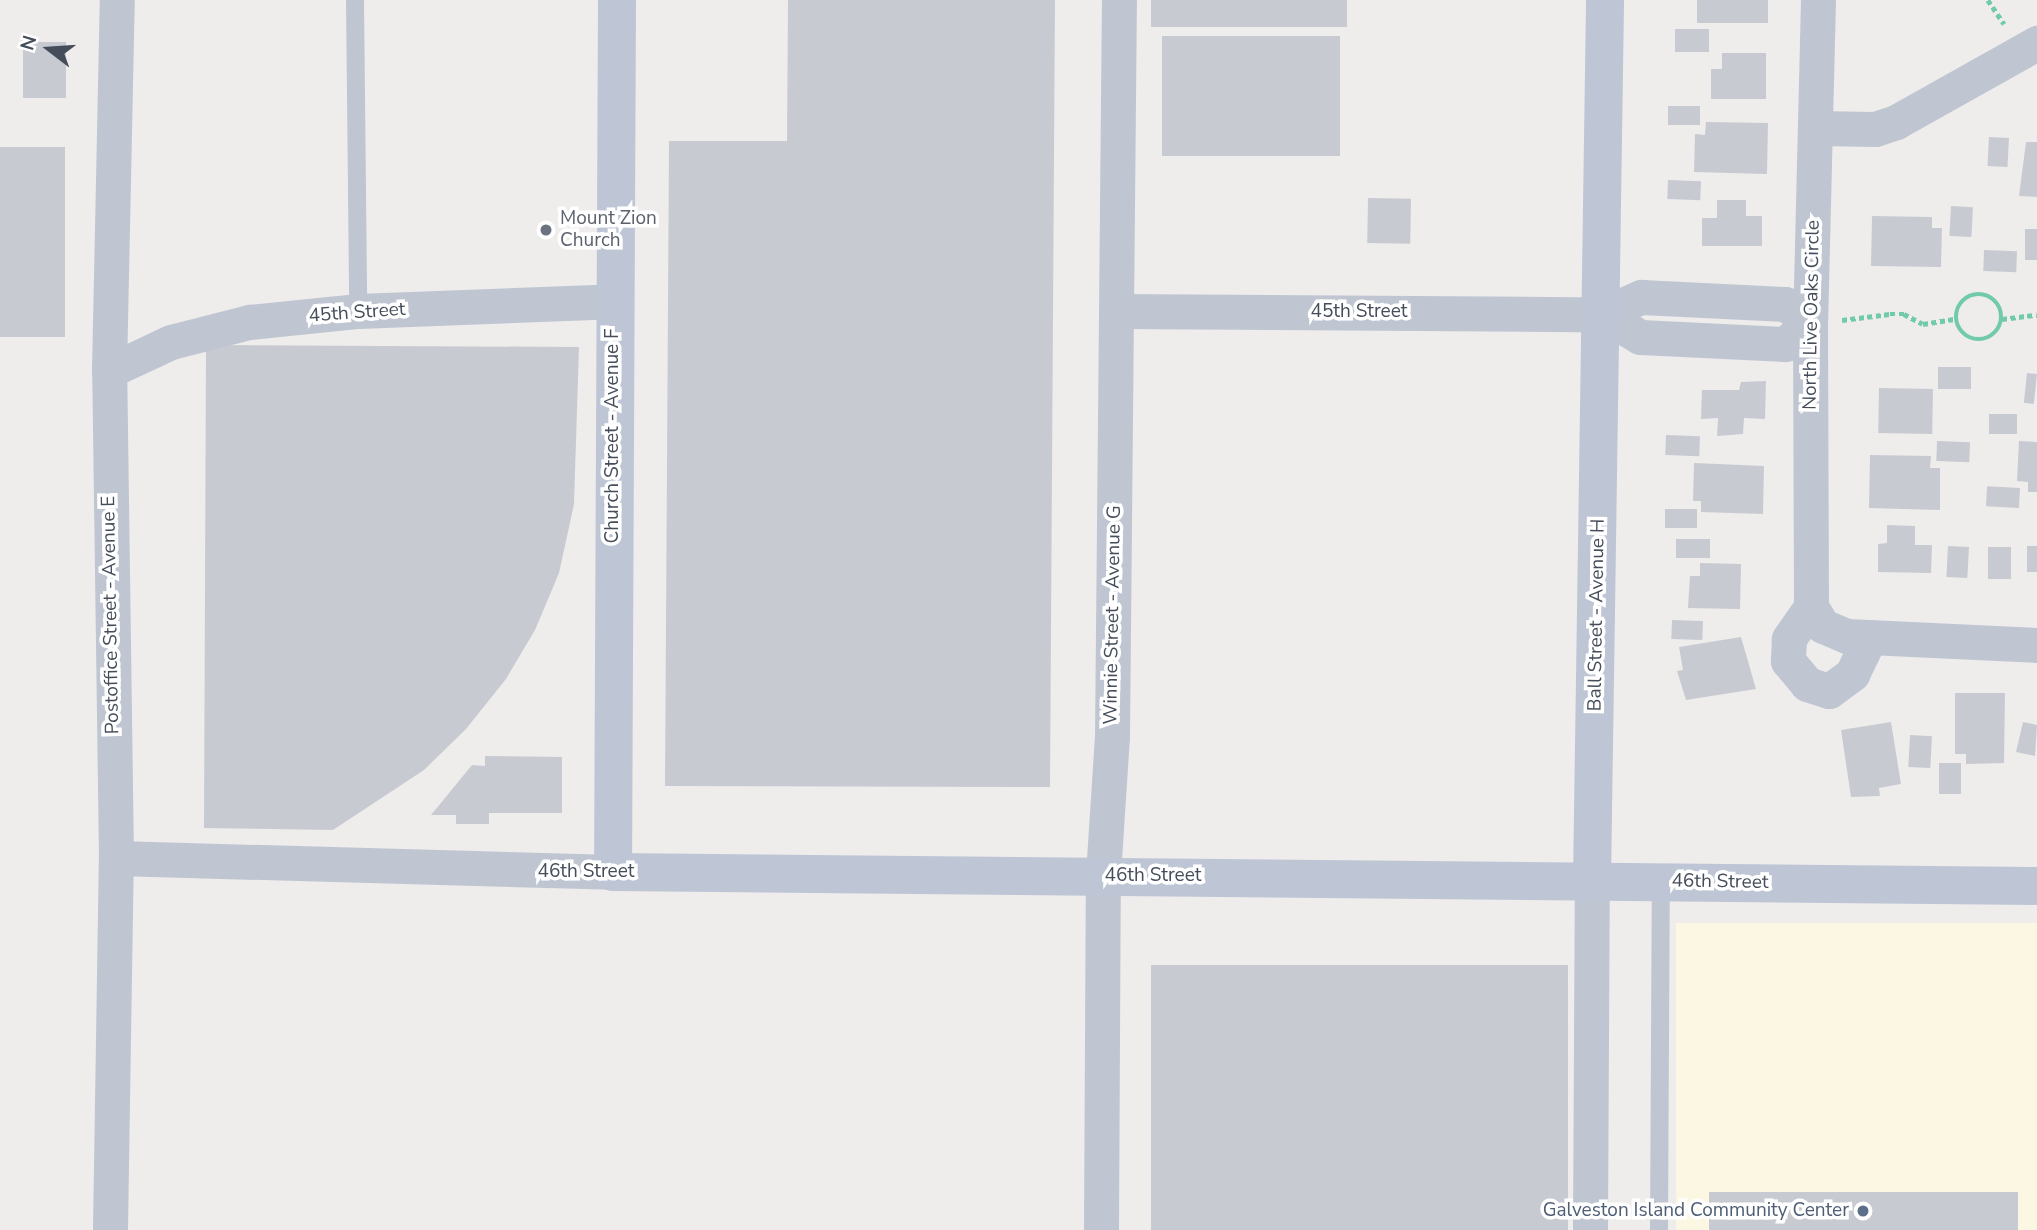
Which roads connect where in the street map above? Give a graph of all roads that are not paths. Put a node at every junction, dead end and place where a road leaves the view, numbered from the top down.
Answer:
1 (117, 0) edge
2 (355, 0) edge
3 (617, 0) edge
4 (1119, 0) edge
5 (1605, 0) edge
6 (1818, 0) edge
7 (2037, 43) edge
8 (1815, 128) junction
9 (614, 301) junction
10 (1116, 311) junction
11 (358, 312) junction
12 (1602, 314) junction
13 (1810, 321) junction
14 (109, 371) junction
15 (1817, 616) junction
16 (1870, 637) junction
17 (2037, 645) edge
18 (116, 858) junction
19 (613, 872) junction
20 (1103, 875) junction
21 (1592, 880) junction
22 (1661, 881) junction
23 (2037, 886) edge
24 (110, 1230) edge
25 (1101, 1230) edge
26 (1590, 1230) edge
27 (1659, 1230) edge

1 - 14 street, Postoffice Street - Avenue E
2 - 11 lane
3 - 9 street, Church Street - Avenue F
4 - 10 street, Winnie Street - Avenue G
5 - 12 street, Ball Street - Avenue H
6 - 8 street, North Live Oaks Circle
7 - 8 street
8 - 13 street, North Live Oaks Circle
9 - 11 street, 45th Street
9 - 19 street, Church Street - Avenue F
10 - 12 street, 45th Street
10 - 20 street, Winnie Street - Avenue G
11 - 14 street, 45th Street
12 - 13 street, 45th Street
12 - 21 street, Ball Street - Avenue H
13 - 15 street, North Live Oaks Circle
14 - 18 street, Postoffice Street - Avenue E
15 - 16 street
15 - 16 street
16 - 17 street
18 - 19 street, 46th Street
18 - 24 street, Postoffice Street - Avenue E
19 - 20 street, 46th Street
20 - 21 street, 46th Street
20 - 25 street, Winnie Street - Avenue G
21 - 22 street, 46th Street
21 - 26 street, Ball Street - Avenue H
22 - 23 street, 46th Street
22 - 27 lane

